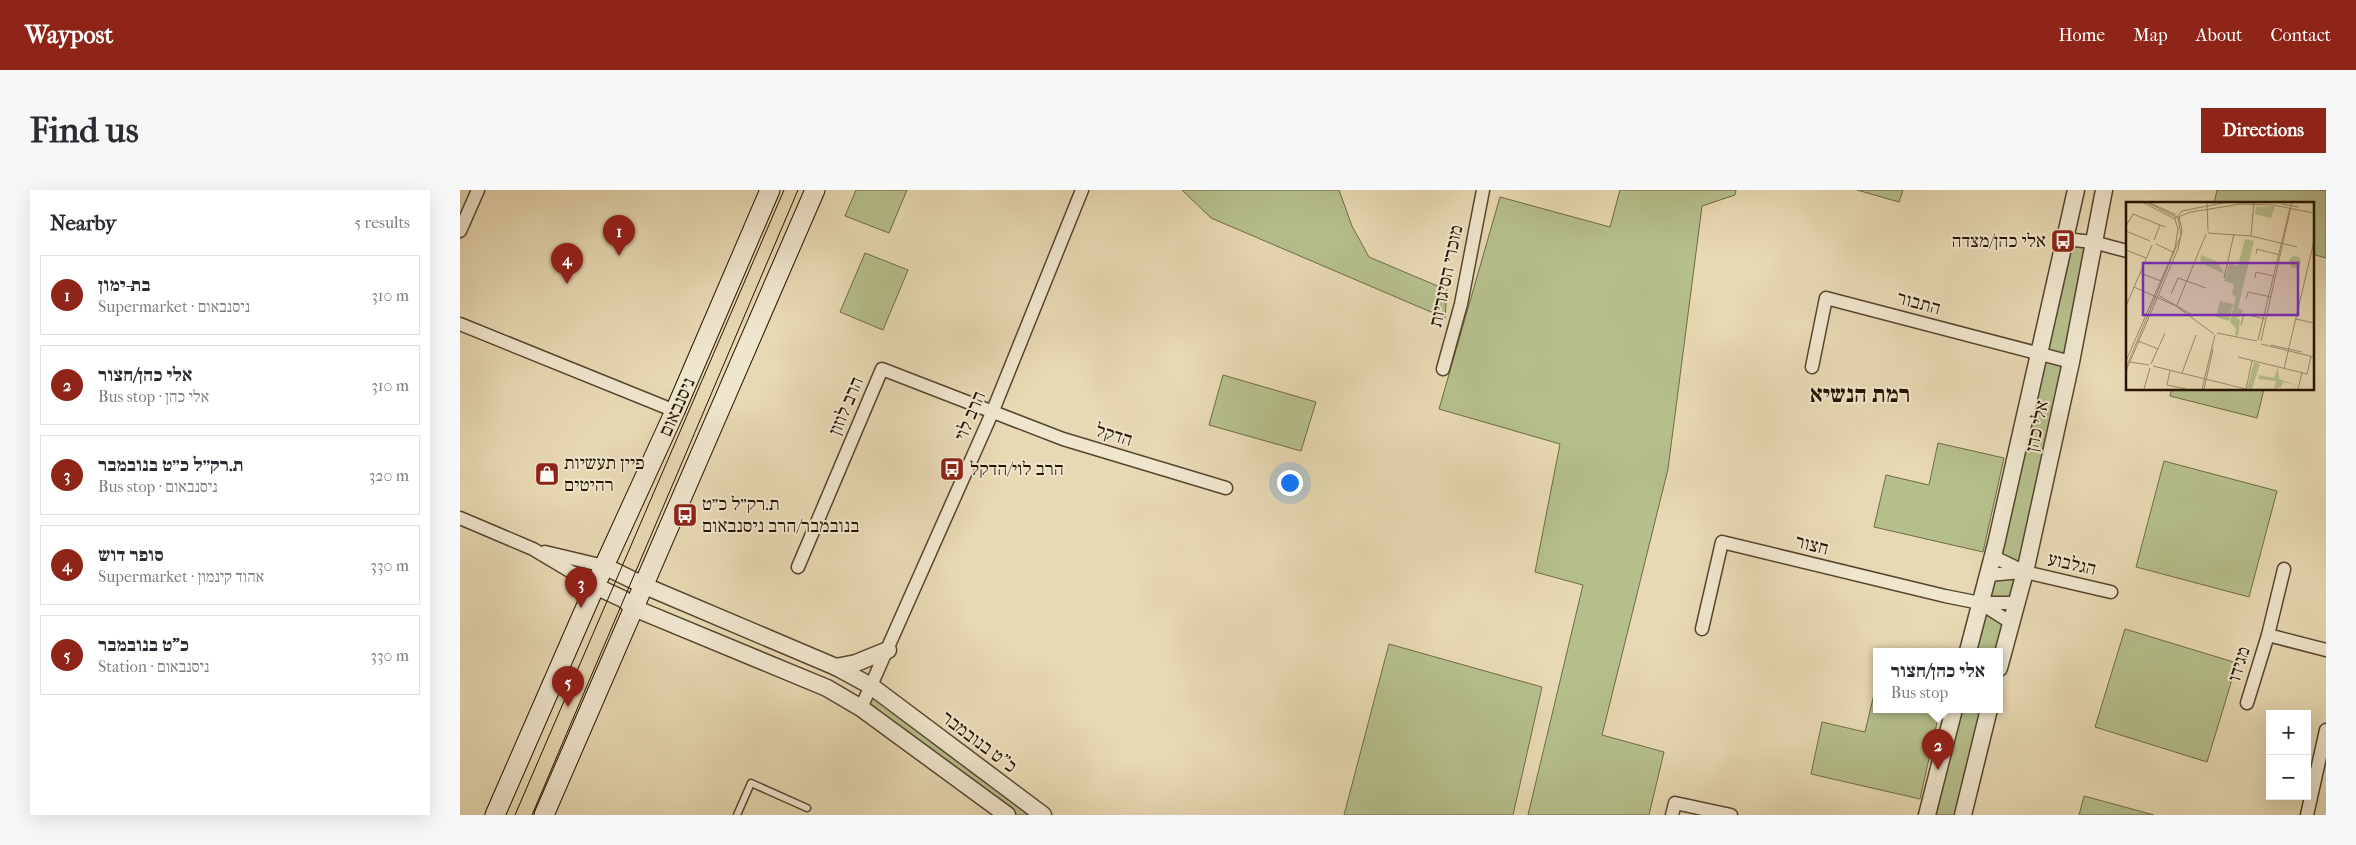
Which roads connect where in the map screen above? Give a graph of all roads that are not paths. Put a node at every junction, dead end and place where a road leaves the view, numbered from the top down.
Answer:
1 (478, 190) edge
2 (770, 190) edge
3 (814, 190) edge
4 (1082, 190) edge
5 (1483, 190) edge
6 (2076, 190) edge
7 (2104, 190) edge
8 (460, 231) edge
9 (2065, 239) junction
10 (2093, 242) junction
11 (2126, 250) edge
12 (460, 324) edge
13 (2040, 354) junction
14 (2071, 362) junction
15 (1812, 367) dead end
16 (1443, 369) dead end
17 (675, 411) junction
18 (992, 413) junction
19 (1226, 488) dead end
20 (460, 518) edge
21 (533, 549) junction
22 (1992, 556) junction
23 (604, 566) junction
24 (798, 567) dead end
25 (2284, 569) dead end
26 (2025, 572) junction
27 (1988, 575) junction
28 (595, 586) junction
29 (645, 586) junction
30 (2110, 592) dead end
31 (1980, 604) junction
32 (2017, 604) junction
33 (634, 608) junction
34 (2010, 622) junction
35 (1702, 629) dead end
36 (2268, 635) junction
37 (1969, 648) edge
38 (888, 650) junction
39 (2326, 650) edge
40 (2003, 651) edge
41 (836, 667) junction
42 (871, 686) junction
43 (2247, 703) dead end
44 (861, 708) junction
45 (1953, 713) edge
46 (1988, 713) edge
47 (2326, 730) edge
48 (807, 808) dead end
49 (495, 815) edge
50 (544, 815) edge
51 (737, 815) edge
52 (1007, 815) edge
53 (1044, 815) edge
54 (1672, 815) edge
55 (1732, 815) edge
56 (1927, 815) edge
57 (1963, 815) edge
58 (2307, 815) edge

1 - 8 street
2 - 17 main road, ניסנבאום
3 - 29 main road
4 - 18 street, הרב לוי
5 - 16 street, מוכרי הסיגריות
6 - 9 street, אלי כהן
7 - 10 street, אלי כהן
9 - 10 street
9 - 13 street, אלי כהן
10 - 11 street
10 - 14 street, אלי כהן
12 - 17 street
13 - 14 street, התבור
13 - 15 street, התבור
13 - 22 street, אלי כהן
14 - 26 street, אלי כהן
17 - 23 main road, ניסנבאום
18 - 19 street, הדקל
18 - 24 street, הרב לוזון
18 - 38 street, הרב לוי
20 - 21 street, כ"ט בנובמבר
21 - 23 street, כ"ט בנובמבר
21 - 28 street, כ"ט בנובמבר
22 - 26 street, הגלבוע
22 - 27 street, אלי כהן
23 - 28 main road, ניסנבאום
23 - 29 street, כ"ט בנובמבר
25 - 36 street, מגידו
26 - 27 street, הגלבוע
26 - 30 street, הגלבוע
26 - 32 street, אלי כהן
27 - 31 street, אלי כהן
28 - 33 street, כ"ט בנובמבר
28 - 49 main road, ניסנבאום
29 - 33 main road
29 - 41 street, כ"ט בנובמבר
31 - 32 street, חצור
31 - 34 street, חצור
31 - 35 street, חצור
31 - 37 street, אלי כהן
32 - 34 street, אלי כהן
33 - 44 street, כ"ט בנובמבר
33 - 50 main road
34 - 40 street, אלי כהן
36 - 39 street, מגידו
36 - 43 street, מגידו
38 - 41 street
38 - 42 street, הרב לוי
41 - 42 street, כ"ט בנובמבר
42 - 44 street, הרב לוי
42 - 53 street, כ"ט בנובמבר
44 - 52 street, כ"ט בנובמבר
45 - 56 street
46 - 57 street
47 - 58 street
48 - 51 lane
54 - 55 street

